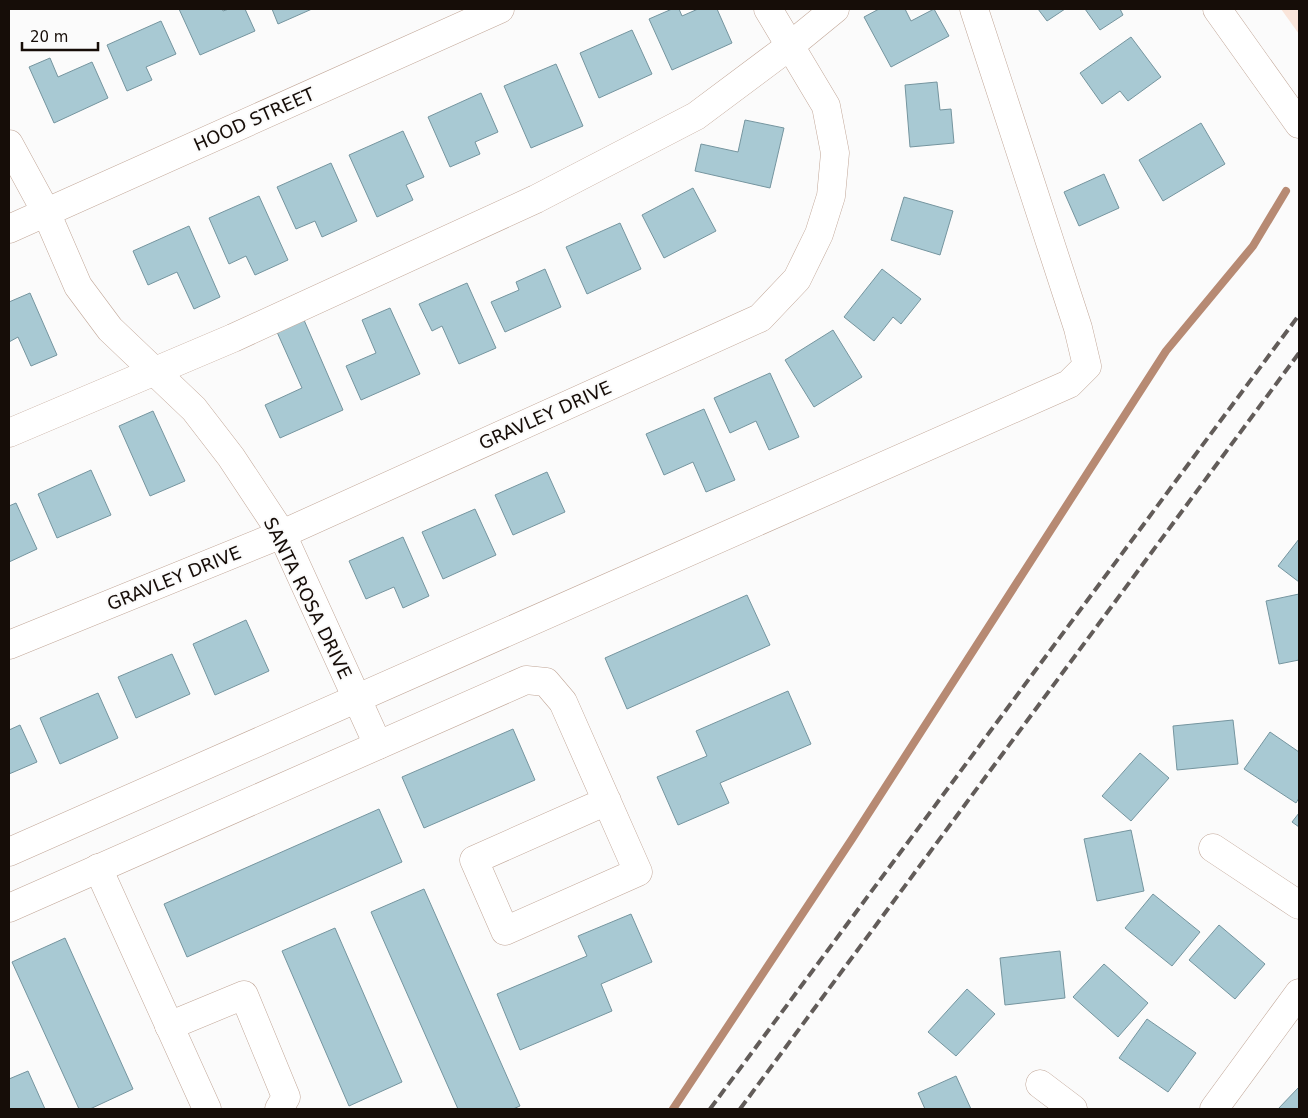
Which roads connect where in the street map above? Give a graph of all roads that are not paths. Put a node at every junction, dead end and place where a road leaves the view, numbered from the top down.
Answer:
1 (500, 9) edge
2 (768, 9) edge
3 (835, 9) edge
4 (974, 9) edge
5 (1217, 9) edge
6 (790, 45) junction
7 (1299, 124) edge
8 (9, 144) edge
9 (46, 212) junction
10 (9, 229) edge
11 (154, 371) junction
12 (9, 433) edge
13 (282, 534) junction
14 (9, 645) edge
15 (359, 706) junction
16 (378, 745) junction
17 (606, 801) junction
18 (1214, 848) dead end
19 (9, 852) edge
20 (98, 868) junction
21 (1299, 905) edge
22 (9, 908) edge
23 (1299, 993) edge
24 (169, 1026) junction
25 (1040, 1084) dead end
26 (207, 1109) edge
27 (279, 1109) edge
28 (1073, 1109) edge
29 (1214, 1109) edge

1 - 9 street, HOOD STREET
2 - 6 street, GRAVLEY DRIVE
3 - 6 street
4 - 15 street
5 - 7 street
6 - 11 street
6 - 13 street, GRAVLEY DRIVE
8 - 9 street, SANTA ROSA DRIVE
9 - 10 street, HOOD STREET
9 - 11 street, SANTA ROSA DRIVE
11 - 12 street
11 - 13 street, SANTA ROSA DRIVE
13 - 14 street, GRAVLEY DRIVE
13 - 15 street, SANTA ROSA DRIVE
15 - 16 street, SANTA ROSA DRIVE
15 - 19 street
16 - 17 street
16 - 20 street
17 - 17 street
18 - 21 street
20 - 22 street
20 - 24 street
23 - 29 street
24 - 26 street
24 - 27 street
25 - 28 street

